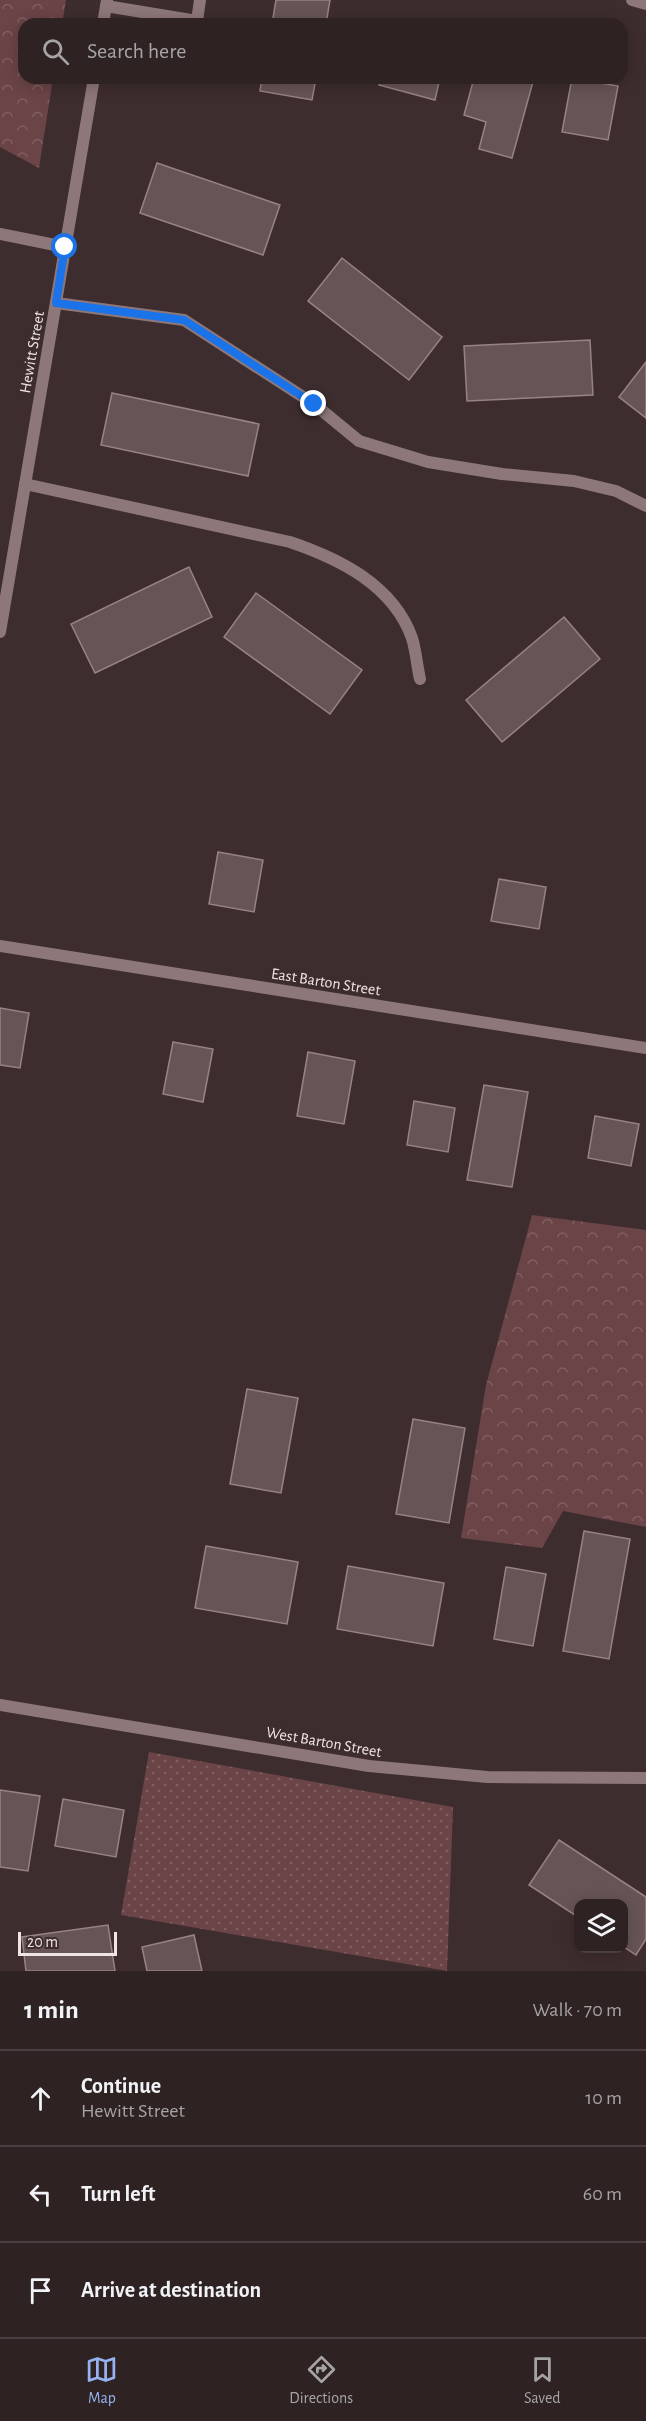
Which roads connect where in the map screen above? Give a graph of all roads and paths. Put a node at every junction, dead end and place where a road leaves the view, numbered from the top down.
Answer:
1 (200, 0) edge
2 (632, 0) edge
3 (107, 3) edge
4 (646, 4) edge
5 (104, 18) edge
6 (174, 18) edge
7 (198, 18) edge
8 (93, 84) edge
9 (0, 234) edge
10 (65, 247) junction
11 (56, 303) junction
12 (25, 484) junction
13 (646, 506) edge
14 (0, 632) edge
15 (420, 679) dead end
16 (0, 946) edge
17 (646, 1048) edge
18 (0, 1705) edge
19 (646, 1778) edge

1 - 7 street
2 - 4 street
3 - 5 street
3 - 6 street
8 - 10 street, Hewitt Street
9 - 10 street
10 - 11 street, Hewitt Street
11 - 12 street, Hewitt Street
11 - 13 street
12 - 14 street, Hewitt Street
12 - 15 street
16 - 17 street, East Barton Street
18 - 19 street, West Barton Street

